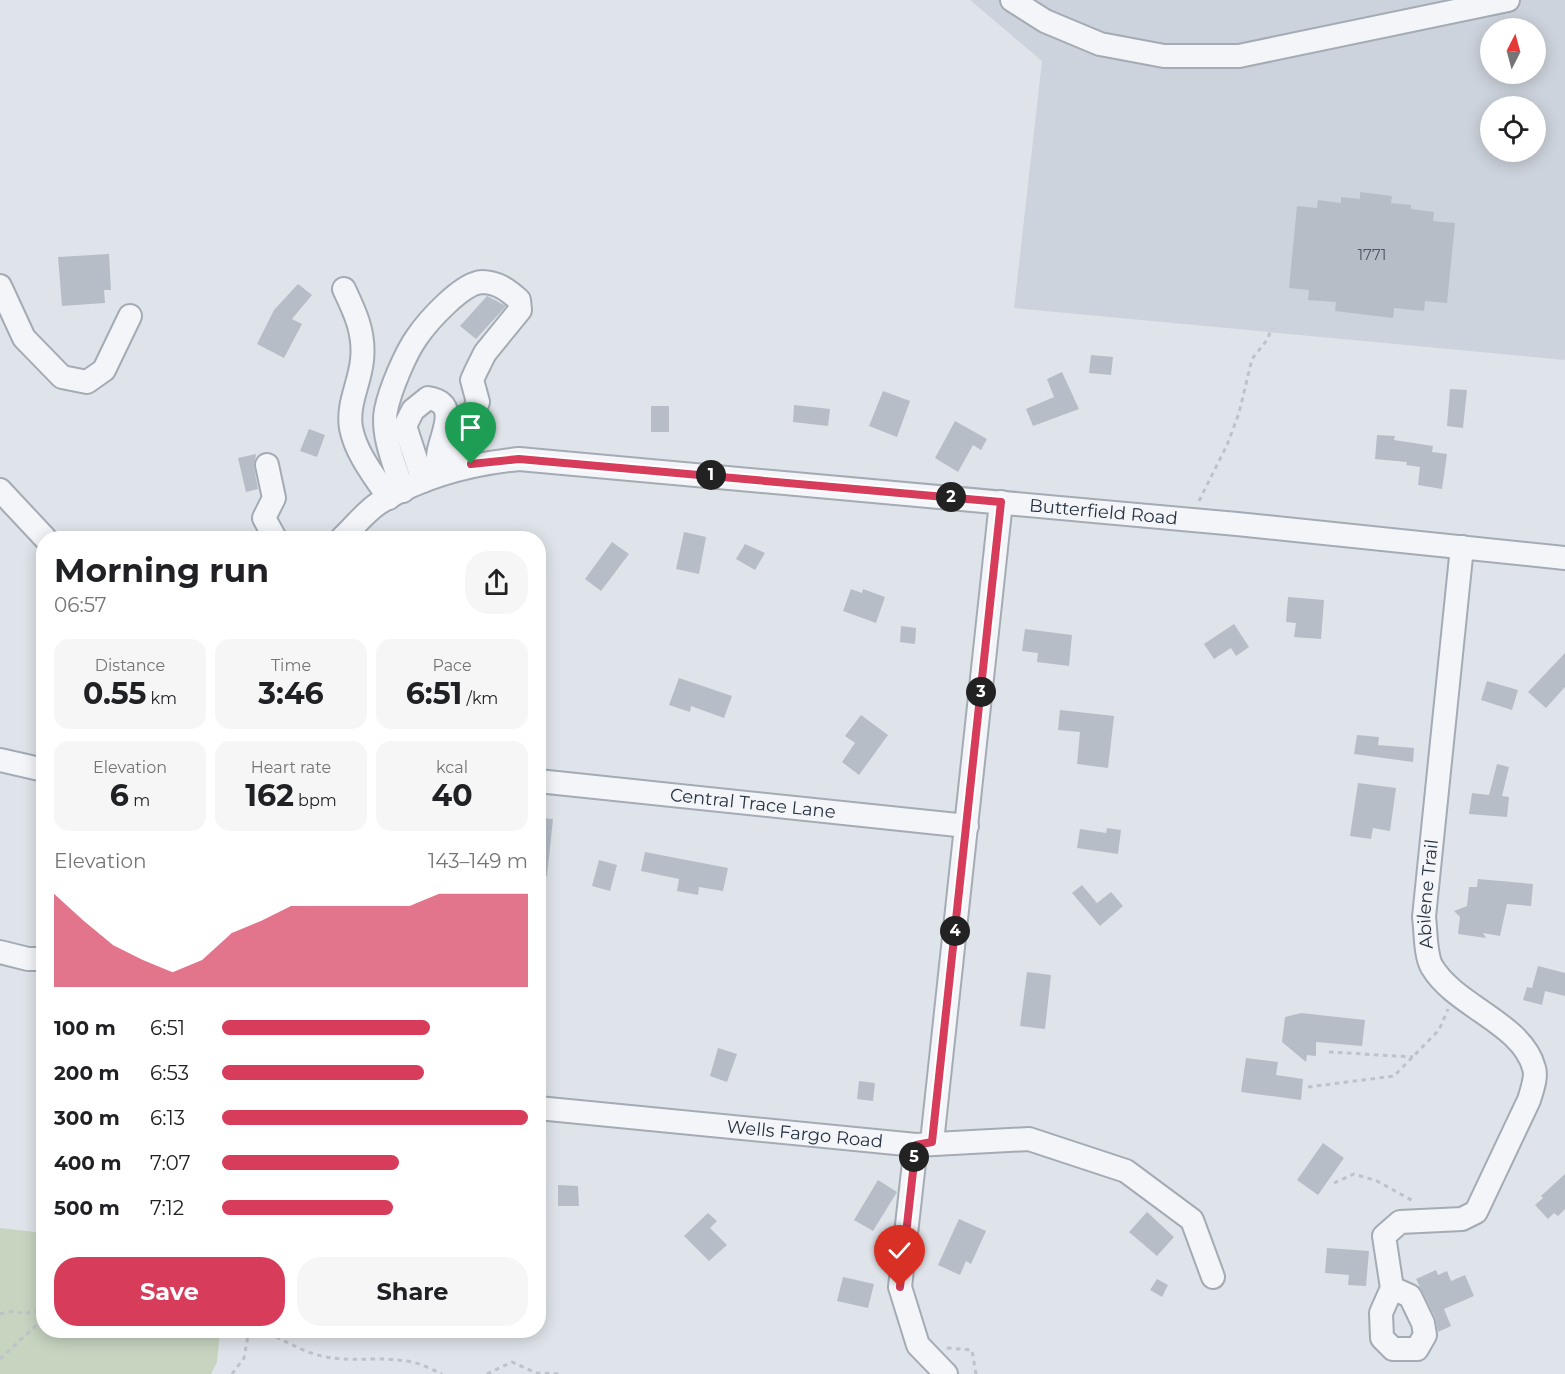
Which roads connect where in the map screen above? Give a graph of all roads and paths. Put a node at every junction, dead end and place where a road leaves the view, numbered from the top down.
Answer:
1 (1012, 0) edge
2 (1508, 0) edge
3 (0, 286) edge
4 (344, 289) dead end
5 (130, 316) dead end
6 (1272, 328) dead end
7 (267, 465) dead end
8 (438, 475) junction
9 (0, 490) edge
10 (396, 495) junction
11 (1001, 502) junction
12 (1197, 520) junction
13 (38, 531) edge
14 (271, 531) edge
15 (349, 531) edge
16 (1462, 547) junction
17 (1565, 558) edge
18 (0, 760) edge
19 (36, 768) edge
20 (546, 782) edge
21 (967, 826) junction
22 (0, 952) edge
23 (36, 959) edge
24 (1455, 994) junction
25 (1329, 1052) dead end
26 (1413, 1058) junction
27 (1308, 1087) dead end
28 (546, 1109) edge
29 (924, 1144) junction
30 (1334, 1183) dead end
31 (1443, 1219) junction
32 (1213, 1277) dead end
33 (1392, 1288) dead end
34 (36, 1310) edge
35 (0, 1314) edge
36 (36, 1325) edge
37 (248, 1338) edge
38 (283, 1338) edge
39 (918, 1345) junction
40 (0, 1359) edge
41 (232, 1374) edge
42 (442, 1374) edge
43 (487, 1374) edge
44 (561, 1374) edge
45 (946, 1374) edge
46 (976, 1374) edge

1 - 2 street
3 - 5 street
4 - 10 street
6 - 12 path
7 - 14 street
8 - 10 street, Butterfield Road
8 - 10 street
8 - 11 street, Butterfield Road
9 - 13 street
10 - 15 street, Butterfield Road
11 - 12 street, Butterfield Road
11 - 21 street
12 - 16 street, Butterfield Road
16 - 17 street, Butterfield Road
16 - 24 street, Abilene Trail
18 - 19 street
20 - 21 street, Central Trace Lane
21 - 29 street
22 - 23 street
24 - 26 path
24 - 31 street, Abilene Trail
25 - 26 path
26 - 27 path
28 - 29 street, Wells Fargo Road
29 - 32 street, Wells Fargo Road
29 - 39 street
30 - 31 path
31 - 33 street, Abilene Trail
34 - 35 path
36 - 40 path
37 - 41 path
38 - 42 path
39 - 45 street
39 - 46 path
43 - 44 path

